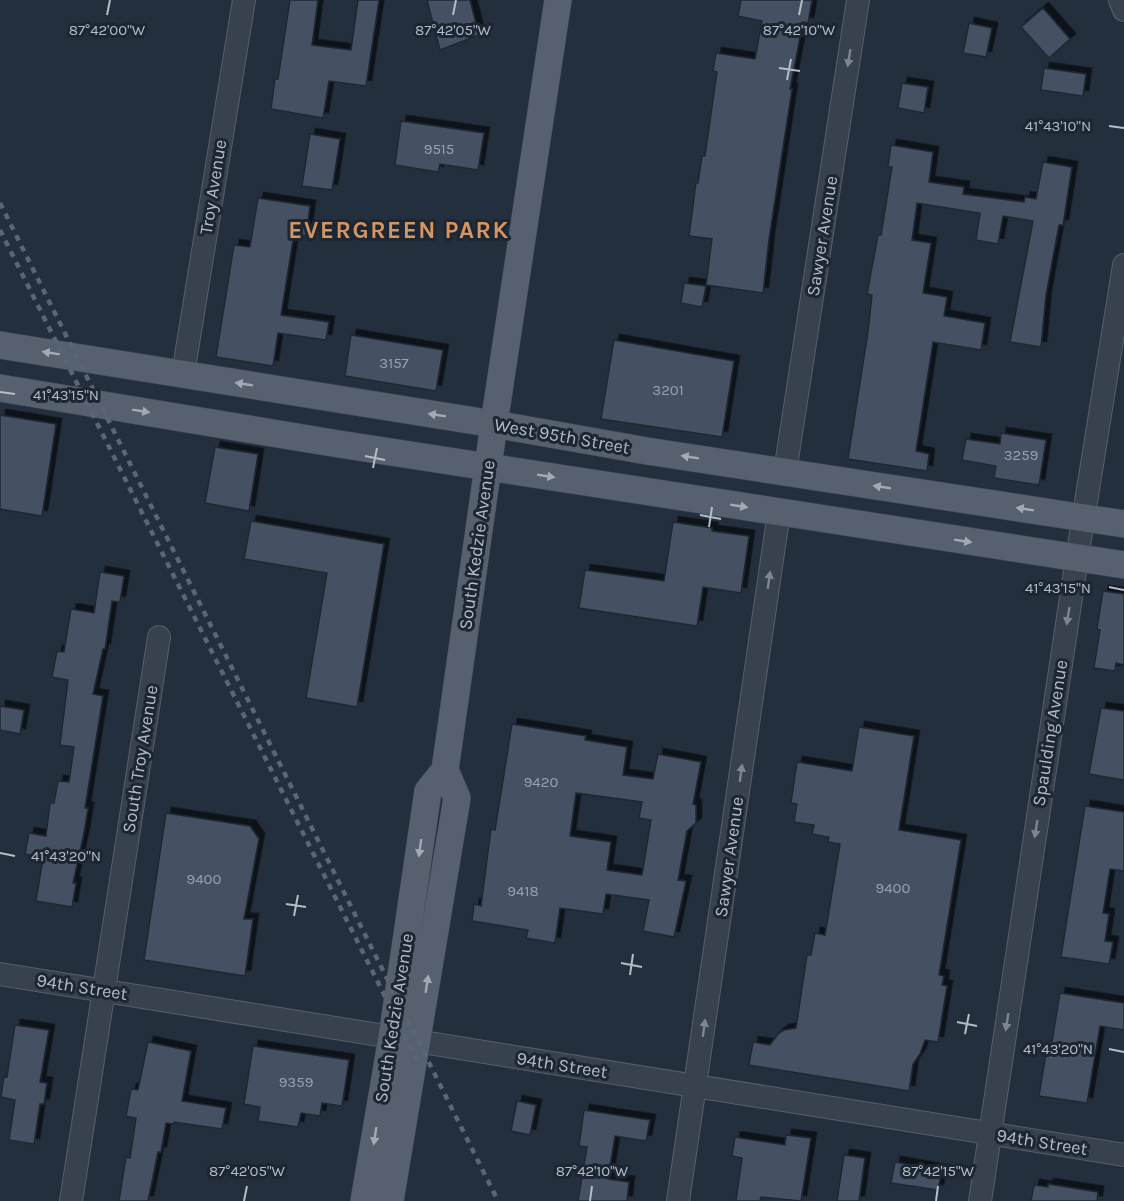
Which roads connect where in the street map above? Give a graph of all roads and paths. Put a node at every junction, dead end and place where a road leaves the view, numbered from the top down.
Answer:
1 (244, 0) edge
2 (558, 0) edge
3 (858, 0) edge
4 (1120, 0) edge
5 (1124, 10) edge
6 (1124, 265) edge
7 (0, 345) edge
8 (183, 374) junction
9 (0, 388) edge
10 (494, 424) junction
11 (488, 467) junction
12 (785, 472) junction
13 (779, 512) junction
14 (1083, 517) junction
15 (1124, 524) edge
16 (1077, 558) junction
17 (1124, 565) edge
18 (159, 637) dead end
19 (0, 974) edge
20 (104, 991) junction
21 (405, 1039) junction
22 (696, 1086) junction
23 (990, 1133) junction
24 (1124, 1155) edge
25 (71, 1201) edge
26 (364, 1201) edge
27 (390, 1201) edge
28 (678, 1201) edge
29 (980, 1201) edge

1 - 8 street, Troy Avenue
2 - 10 main road, South Kedzie Avenue
3 -> 12 street, Sawyer Avenue
4 - 5 street
6 - 14 street, Spaulding Avenue
8 -> 7 main road, West 95th Street
10 -> 8 main road, West 95th Street
9 -> 11 main road
10 - 11 main road, South Kedzie Avenue
12 -> 10 main road, West 95th Street
11 -> 13 main road
11 - 21 main road, South Kedzie Avenue
14 -> 12 main road, West 95th Street
13 -> 16 main road
22 -> 13 street, Sawyer Avenue
14 - 15 main road, West 95th Street
14 - 16 street, Spaulding Avenue
16 - 17 main road
16 -> 23 street, Spaulding Avenue
18 - 20 street, South Troy Avenue
19 - 20 street, 94th Street
20 - 21 street, 94th Street
20 - 25 street, South Troy Avenue
21 - 22 street, 94th Street
21 -> 26 main road, South Kedzie Avenue
21 - 27 main road, South Kedzie Avenue
22 - 23 street, 94th Street
22 - 28 street, Sawyer Avenue
23 - 24 street, 94th Street
23 - 29 street, Spaulding Avenue

